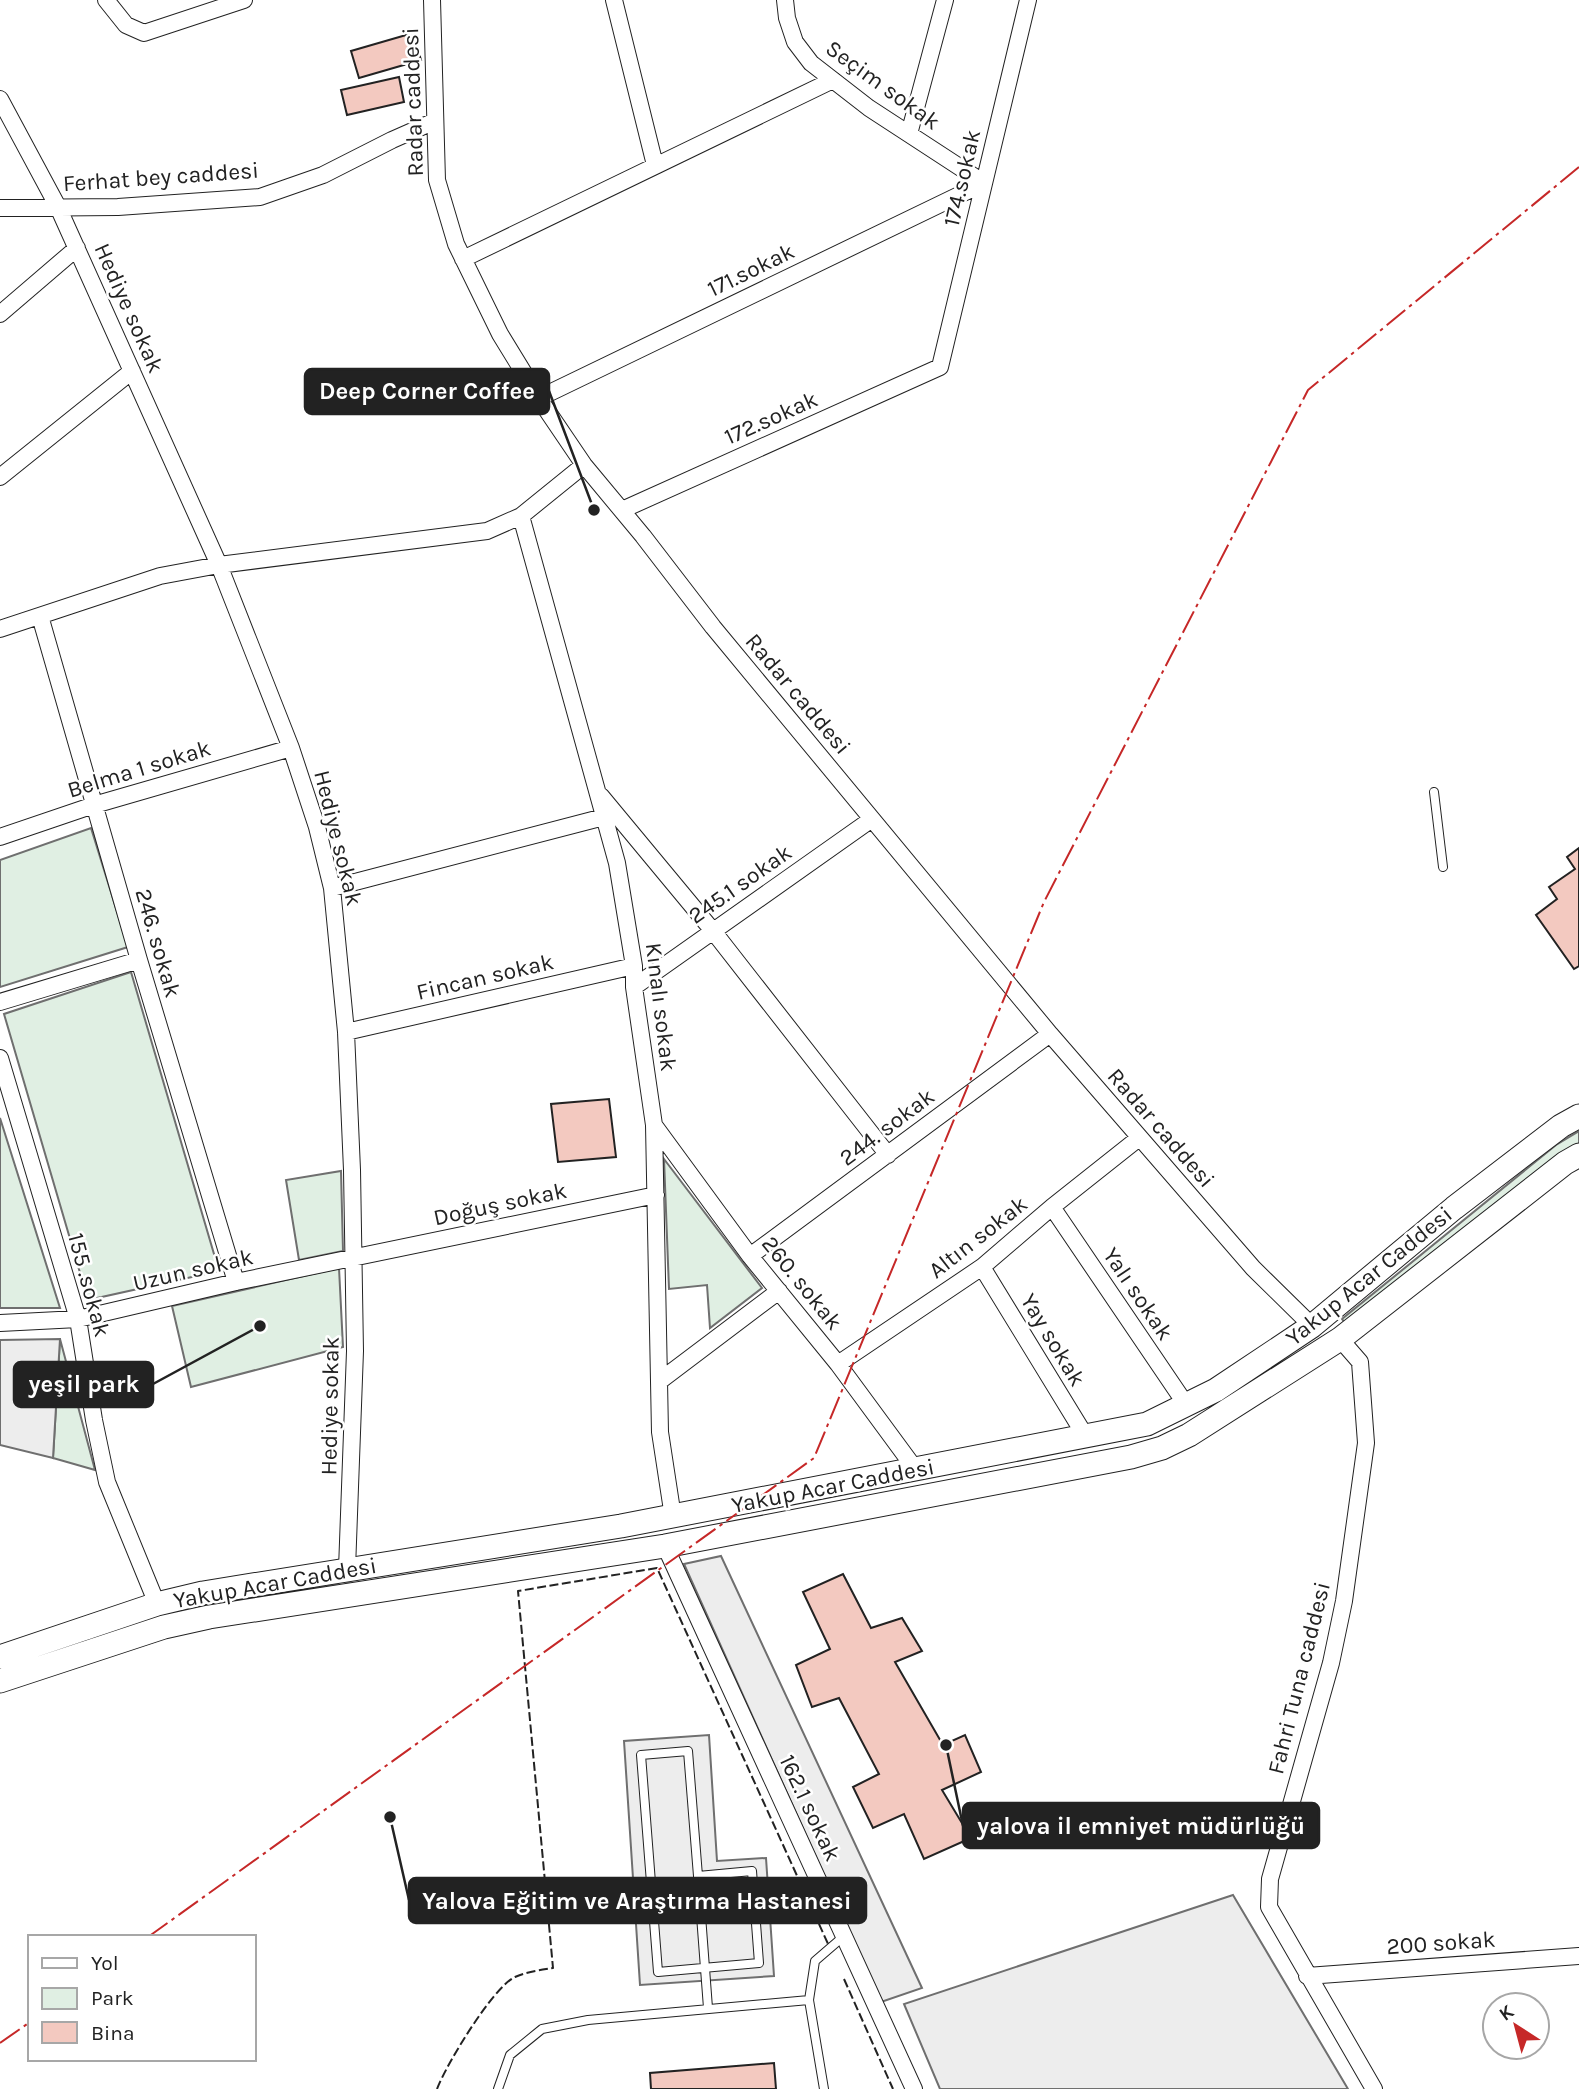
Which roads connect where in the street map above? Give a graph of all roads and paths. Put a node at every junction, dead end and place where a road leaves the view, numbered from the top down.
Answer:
1 (106, 0) edge
2 (244, 0) edge
3 (432, 0) edge
4 (614, 0) edge
5 (785, 0) edge
6 (945, 0) edge
7 (1028, 0) edge
8 (833, 80) junction
9 (0, 99) edge
10 (435, 121) junction
11 (909, 134) junction
12 (655, 166) junction
13 (984, 183) junction
14 (58, 207) junction
15 (0, 208) edge
16 (77, 248) junction
17 (463, 259) junction
18 (0, 314) edge
19 (940, 367) joint
20 (132, 370) junction
21 (539, 398) junction
22 (584, 465) junction
23 (0, 477) edge
24 (622, 510) junction
25 (521, 516) junction
26 (219, 565) junction
27 (40, 616) junction
28 (0, 629) edge
29 (291, 748) junction
30 (597, 791) junction
31 (1434, 792) dead end
32 (94, 805) junction
33 (604, 817) junction
34 (872, 819) junction
35 (0, 837) edge
36 (1443, 867) dead end
37 (332, 888) junction
38 (713, 931) junction
39 (139, 960) junction
40 (634, 966) junction
41 (634, 987) junction
42 (0, 1002) edge
43 (346, 1032) junction
44 (1050, 1034) junction
45 (0, 1058) edge
46 (1579, 1116) edge
47 (654, 1125) junction
48 (1139, 1138) junction
49 (888, 1154) junction
50 (1579, 1155) edge
51 (656, 1195) junction
52 (1052, 1207) junction
53 (750, 1256) junction
54 (354, 1258) junction
55 (982, 1267) junction
56 (236, 1282) junction
57 (779, 1291) junction
58 (78, 1319) junction
59 (0, 1323) edge
60 (1312, 1326) junction
61 (1340, 1339) junction
62 (838, 1364) junction
63 (661, 1380) junction
64 (1187, 1406) junction
65 (1086, 1437) junction
66 (916, 1469) junction
67 (673, 1517) junction
68 (665, 1546) junction
69 (347, 1569) junction
70 (157, 1604) junction
71 (0, 1657) edge
72 (0, 1681) edge
73 (698, 1876) junction
74 (844, 1936) junction
75 (1579, 1956) edge
76 (705, 1968) junction
77 (1307, 1976) junction
78 (809, 2000) junction
79 (708, 2008) junction
80 (498, 2089) edge
81 (824, 2089) edge
82 (914, 2089) edge
83 (1374, 2089) edge

1 - 2 street
3 - 10 street, Radar caddesi
4 - 12 street
5 - 8 street, Seçim sokak
6 - 11 street
7 - 13 street, 174.sokak
8 - 11 street, Seçim sokak
8 - 12 street
9 - 14 street, Hediye sokak
10 - 14 street, Ferhat bey caddesi
10 - 17 street, Radar caddesi
11 - 13 street, Seçim sokak
12 - 17 street
13 - 19 street, 174.sokak
13 - 21 street, 171.sokak
14 - 15 street, Ferhat bey caddesi
14 - 16 street, Hediye sokak
16 - 18 street
16 - 20 street, Hediye sokak
17 - 21 street, Radar caddesi
19 - 24 street, 172.sokak
20 - 23 street
20 - 26 street, Hediye sokak
21 - 22 street, Radar caddesi
22 - 24 street, Radar caddesi
22 - 25 street
24 - 34 street, Radar caddesi
25 - 26 street
25 - 30 street, Kınalı sokak
26 - 27 street
26 - 29 street, Hediye sokak
27 - 28 street
27 - 32 street, 246. sokak
29 - 32 street, Belma 1 sokak
29 - 37 street, Hediye sokak
30 - 33 street, Kınalı sokak
30 - 38 street
31 - 36 lane
32 - 35 street, Belma 1 sokak
32 - 39 street, 246. sokak
33 - 37 street
33 - 40 street, Kınalı sokak
34 - 38 street, 245.1 sokak
34 - 44 street, Radar caddesi
37 - 43 street, Hediye sokak
38 - 41 street, 245.1 sokak
38 - 49 street
39 - 42 street
39 - 56 street, 246. sokak
40 - 41 street, Kınalı sokak
40 - 43 street, Fincan sokak
41 - 47 street, Kınalı sokak
43 - 54 street, Hediye sokak
44 - 48 street, Radar caddesi
44 - 49 street, 244. sokak
45 - 58 street, 155 .sokak
46 - 60 street, Yakup Acar Caddesi
47 - 51 street, Kınalı sokak
47 - 53 street, 260. sokak
48 - 52 street, Altın sokak
48 - 60 street, Radar caddesi
49 - 53 street, 244. sokak
50 - 61 street, Yakup Acar Caddesi
51 - 54 street, Doğuş sokak
51 - 63 street, Kınalı sokak
52 - 55 street, Altın sokak
52 - 64 street, Yalı sokak
53 - 57 street, 260. sokak
54 - 56 street, Uzun sokak
54 - 69 street, Hediye sokak
55 - 62 street, Altın sokak
55 - 65 street, Yay sokak
56 - 58 street, Uzun sokak
57 - 62 street, 260. sokak
57 - 63 street
58 - 59 street, Uzun sokak
58 - 70 street, 155 .sokak
60 - 64 street, Yakup Acar Caddesi
61 - 68 street, Yakup Acar Caddesi
61 - 77 street, Fahri Tuna caddesi
62 - 66 street, 260. sokak
63 - 67 street, Kınalı sokak
64 - 65 street, Yakup Acar Caddesi
65 - 66 street, Yakup Acar Caddesi
66 - 67 street, Yakup Acar Caddesi
67 - 69 street, Yakup Acar Caddesi
68 - 72 street, Yakup Acar Caddesi
68 - 74 street, 162.1 sokak
69 - 70 street, Yakup Acar Caddesi
70 - 71 street, Yakup Acar Caddesi
73 - 76 lane
73 - 76 lane
73 - 76 lane
74 - 78 lane
74 - 82 street, 162.1 sokak
75 - 77 street, 200 sokak
76 - 79 lane
77 - 83 street, Fahri Tuna caddesi
78 - 79 lane
78 - 81 lane
79 - 80 lane

